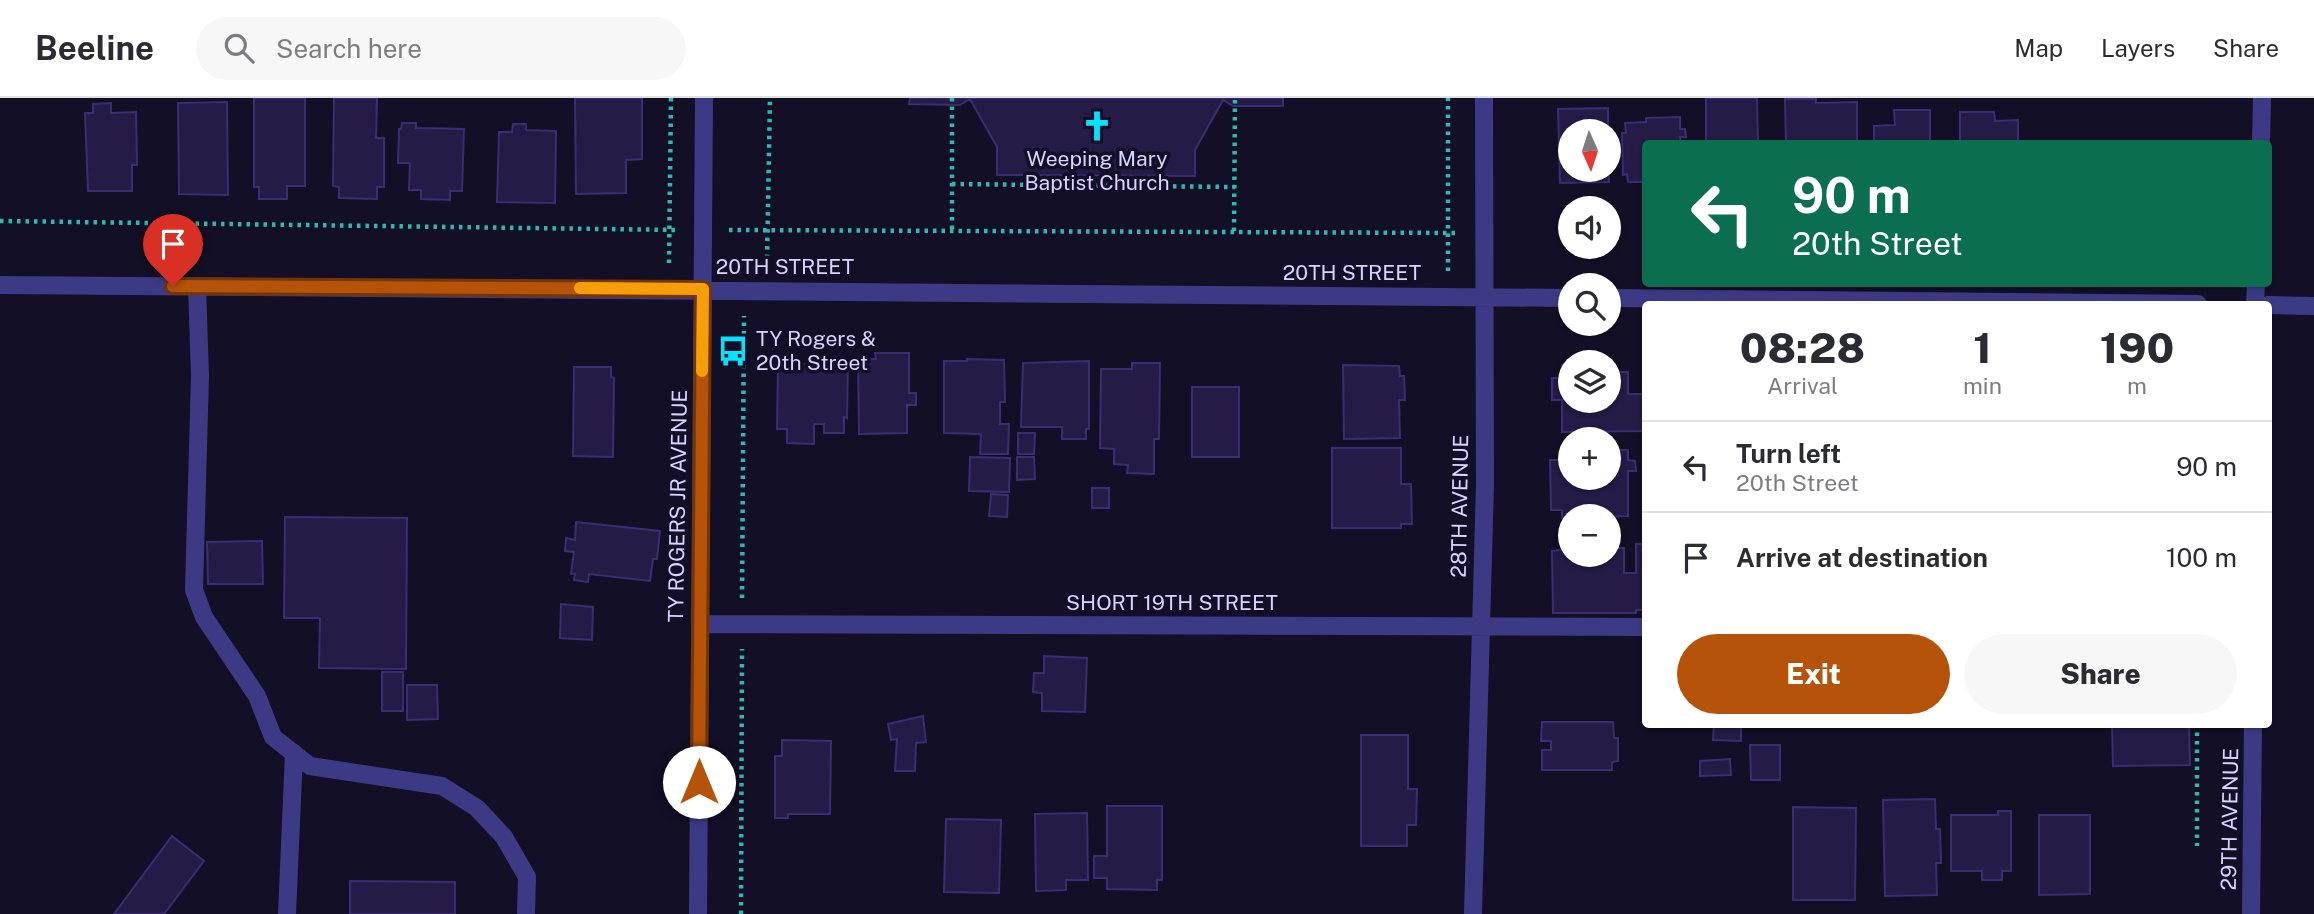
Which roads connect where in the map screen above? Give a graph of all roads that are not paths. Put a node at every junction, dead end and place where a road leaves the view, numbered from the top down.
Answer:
1 (704, 98) edge
2 (1484, 98) edge
3 (2262, 98) edge
4 (2261, 140) edge
5 (0, 285) edge
6 (197, 286) junction
7 (703, 289) junction
8 (1483, 297) junction
9 (1558, 298) edge
10 (1621, 298) edge
11 (1903, 301) edge
12 (2272, 305) edge
13 (2314, 306) edge
14 (700, 624) junction
15 (1481, 626) junction
16 (1642, 627) edge
17 (2253, 728) edge
18 (293, 753) junction
19 (287, 914) edge
20 (526, 914) edge
21 (698, 914) edge
22 (1473, 914) edge
23 (2251, 914) edge

1 - 7 street, TY ROGERS JR AVENUE
2 - 8 street, 28TH AVENUE
3 - 4 street
5 - 6 street, 20TH STREET
6 - 7 street, 20TH STREET
6 - 18 street
7 - 8 street, 20TH STREET
7 - 14 street, TY ROGERS JR AVENUE
8 - 9 street, 20TH STREET
8 - 15 street, 28TH AVENUE
10 - 11 street
12 - 13 street
14 - 15 street, SHORT 19TH STREET
14 - 21 street, TY ROGERS JR AVENUE
15 - 16 street, SHORT 19TH STREET
15 - 22 street, 28TH AVENUE
17 - 23 street, 29TH AVENUE
18 - 19 street
18 - 20 street

